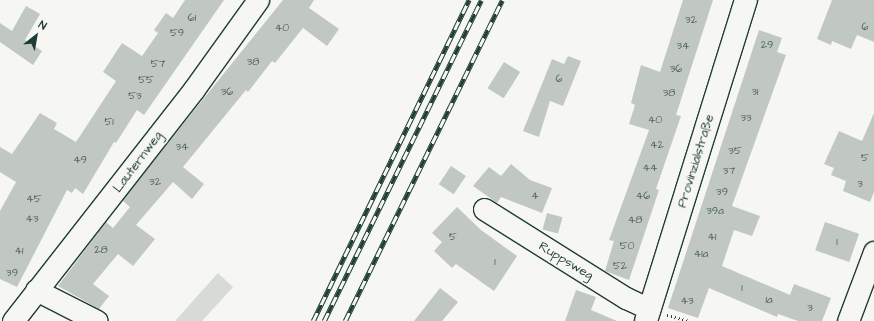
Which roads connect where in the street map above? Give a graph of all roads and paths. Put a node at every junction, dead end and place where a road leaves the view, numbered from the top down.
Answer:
1 (258, 0) edge
2 (746, 0) edge
3 (484, 209) dead end
4 (874, 252) edge
5 (36, 290) junction
6 (648, 315) edge
7 (13, 321) edge
8 (97, 321) edge
9 (848, 321) edge

1 - 5 street, Lauternweg
2 - 6 street, Provinzialstraße
3 - 6 street, Ruppsweg
4 - 9 street
5 - 7 street, Lauternweg
5 - 8 street

